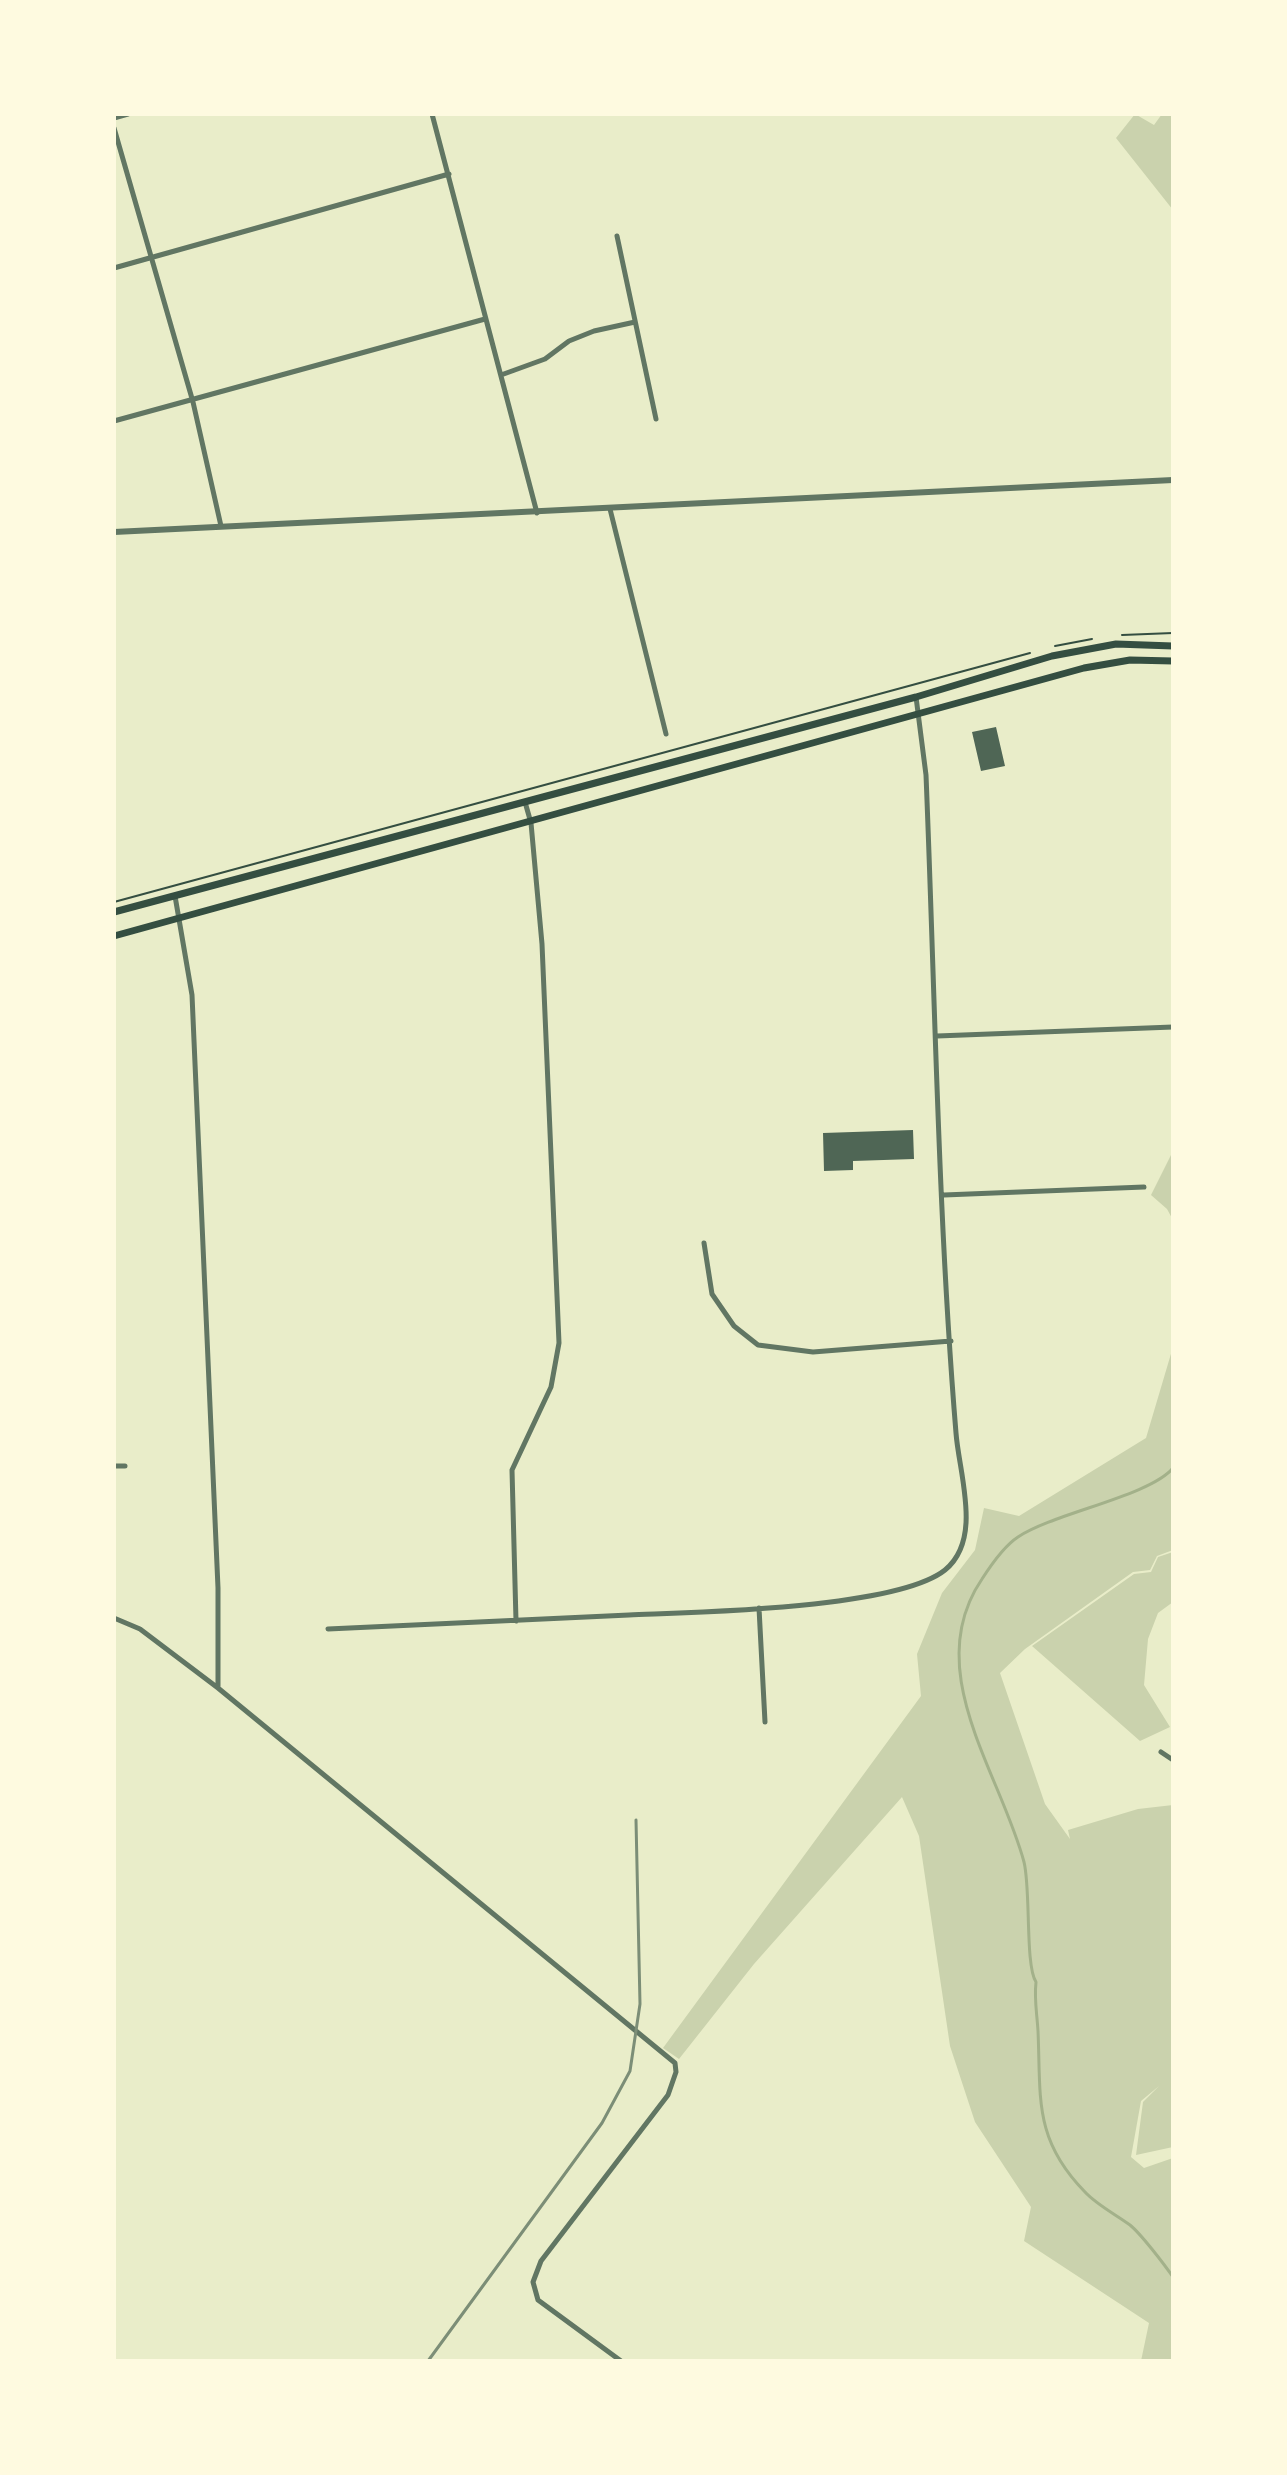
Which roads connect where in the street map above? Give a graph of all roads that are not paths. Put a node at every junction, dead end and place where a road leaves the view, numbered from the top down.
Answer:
1 (128, 114) edge
2 (432, 114) edge
3 (114, 118) edge
4 (114, 128) edge
5 (449, 174) junction
6 (617, 236) dead end
7 (153, 257) junction
8 (114, 268) edge
9 (485, 319) junction
10 (635, 322) junction
11 (501, 375) junction
12 (193, 402) junction
13 (656, 419) dead end
14 (114, 421) edge
15 (1173, 480) edge
16 (610, 509) junction
17 (538, 514) junction
18 (221, 526) junction
19 (114, 532) edge
20 (1173, 646) edge
21 (1173, 661) edge
22 (916, 697) junction
23 (920, 716) junction
24 (666, 734) dead end
25 (525, 802) junction
26 (531, 823) junction
27 (175, 896) junction
28 (114, 912) edge
29 (180, 918) junction
30 (114, 936) edge
31 (1173, 1027) edge
32 (937, 1036) junction
33 (1144, 1187) dead end
34 (944, 1195) junction
35 (704, 1243) dead end
36 (951, 1341) junction
37 (114, 1466) edge
38 (125, 1466) dead end
39 (759, 1608) junction
40 (114, 1618) edge
41 (516, 1621) junction
42 (328, 1629) dead end
43 (218, 1688) junction
44 (765, 1722) dead end
45 (1161, 1752) dead end
46 (1173, 1760) edge
47 (621, 2361) edge

1 - 3 street
2 - 5 street
4 - 7 street
5 - 7 street
5 - 9 street
6 - 10 street
7 - 8 street
7 - 12 street
9 - 11 street
9 - 12 street
10 - 11 street
10 - 13 street
11 - 17 street
12 - 14 street
12 - 18 street
15 - 16 street
16 - 17 street
16 - 24 street
17 - 18 street
18 - 19 street
20 - 22 main road
21 - 23 main road
22 - 23 street
22 - 25 main road
23 - 26 main road
23 - 32 street
25 - 26 street
25 - 27 main road
26 - 29 main road
26 - 41 street
27 - 28 main road
27 - 29 street
29 - 30 main road
29 - 43 street
31 - 32 street
32 - 34 street
33 - 34 street
34 - 36 street
35 - 36 street
36 - 39 street
37 - 38 street
39 - 41 street
39 - 44 street
40 - 43 street
41 - 42 street
43 - 47 street
45 - 46 street

